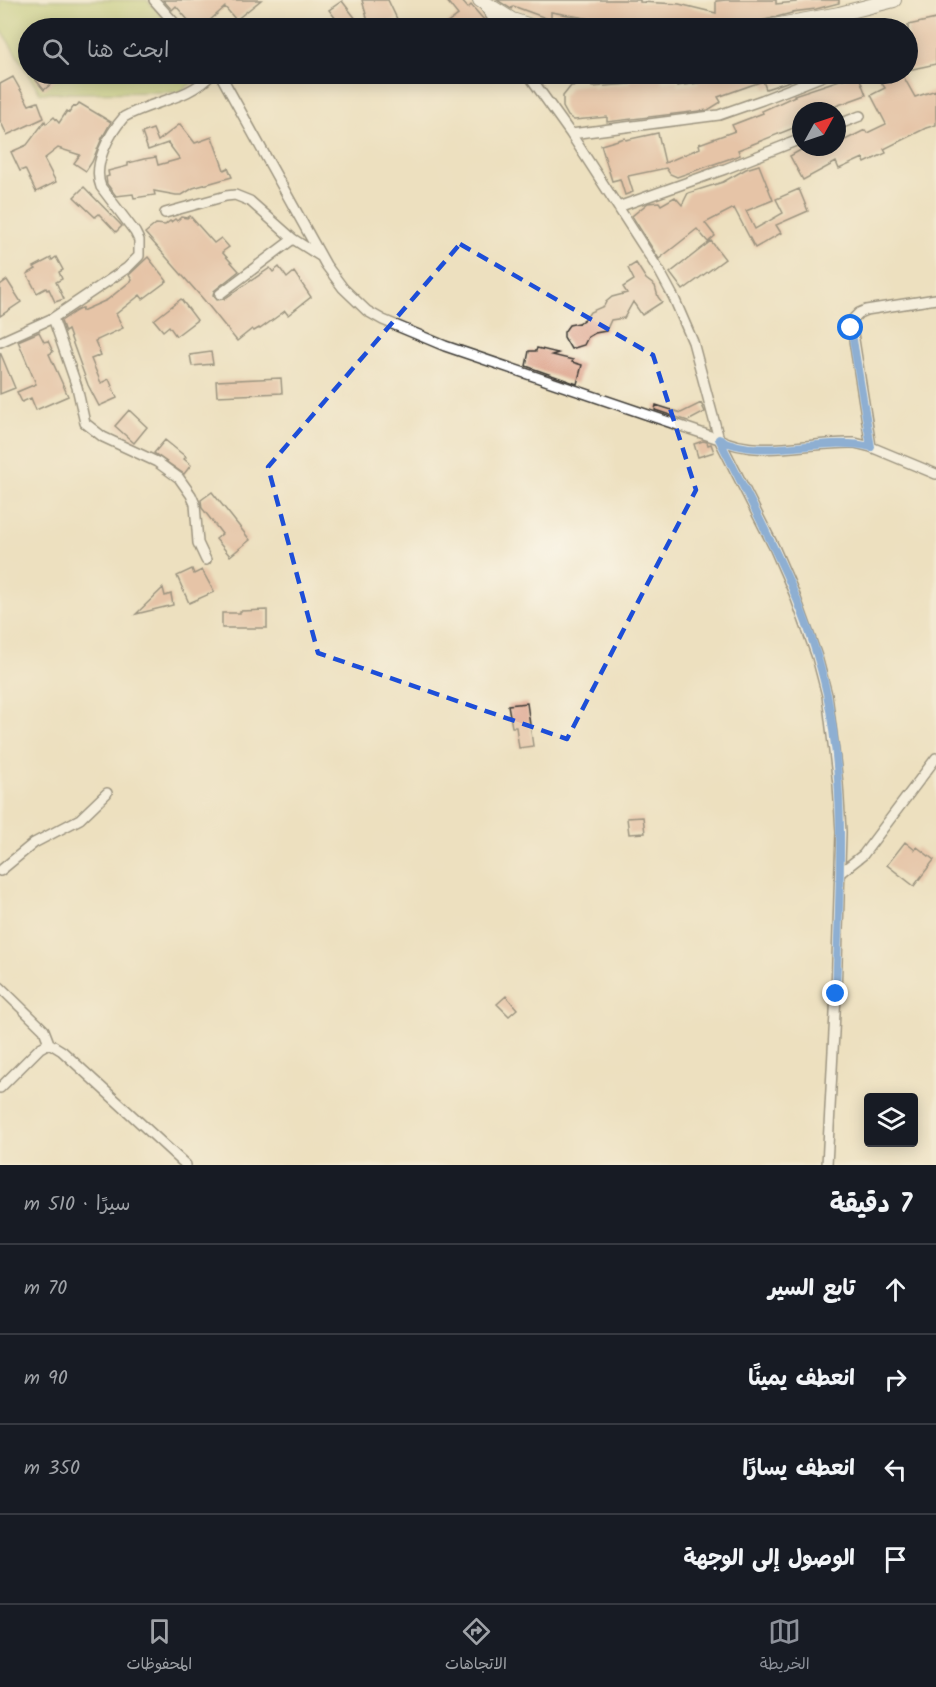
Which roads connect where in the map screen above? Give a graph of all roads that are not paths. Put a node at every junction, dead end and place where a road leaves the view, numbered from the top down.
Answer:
1 (154, 0) edge
2 (894, 0) edge
3 (482, 1) edge
4 (170, 18) edge
5 (493, 18) edge
6 (509, 18) edge
7 (817, 18) edge
8 (200, 84) edge
9 (226, 84) edge
10 (535, 84) edge
11 (803, 84) edge
12 (860, 116) dead end
13 (846, 121) edge
14 (571, 134) junction
15 (792, 143) edge
16 (618, 207) junction
17 (165, 213) dead end
18 (293, 239) junction
19 (321, 257) junction
20 (220, 294) dead end
21 (936, 299) edge
22 (53, 318) junction
23 (0, 342) edge
24 (719, 439) junction
25 (871, 447) junction
26 (936, 474) edge
27 (206, 560) dead end
28 (936, 758) edge
29 (106, 793) dead end
30 (0, 871) edge
31 (840, 873) junction
32 (0, 987) edge
33 (49, 1043) junction
34 (0, 1088) edge
35 (186, 1165) edge
36 (827, 1165) edge

1 - 4 street
2 - 7 main road
3 - 5 street
3 - 6 main road
8 - 22 street
9 - 19 street
10 - 14 street
11 - 14 street
12 - 13 street
14 - 16 street
15 - 16 street
16 - 24 street
17 - 18 street
18 - 19 street
18 - 20 street
19 - 24 street
21 - 25 street
22 - 23 street
22 - 27 street
24 - 25 street
24 - 31 street
25 - 26 street
28 - 31 street
29 - 30 street
31 - 36 street
32 - 33 street
33 - 34 street
33 - 35 street

